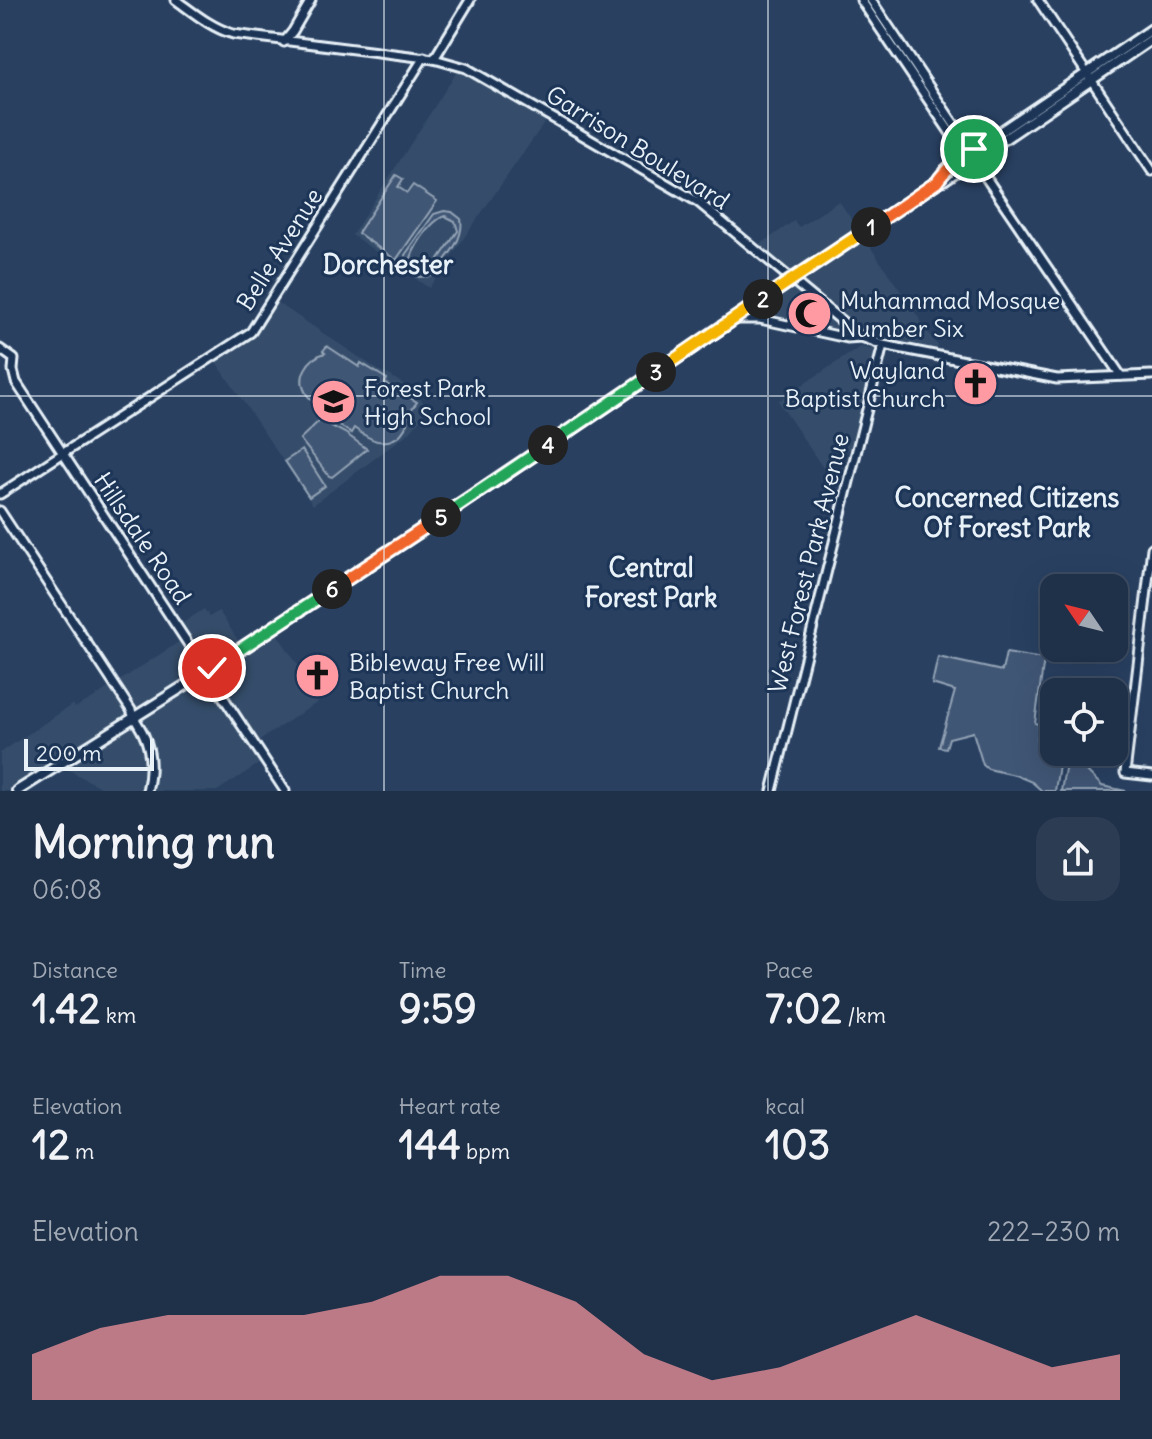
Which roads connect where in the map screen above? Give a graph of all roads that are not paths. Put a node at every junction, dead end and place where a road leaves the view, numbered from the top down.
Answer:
1 (176, 0) edge
2 (311, 0) edge
3 (470, 0) edge
4 (861, 0) edge
5 (871, 0) edge
6 (1038, 0) edge
7 (1152, 29) edge
8 (1152, 39) edge
9 (284, 42) junction
10 (424, 57) junction
11 (434, 59) junction
12 (1089, 77) junction
13 (971, 156) junction
14 (1152, 171) edge
15 (792, 279) junction
16 (733, 319) junction
17 (861, 337) junction
18 (883, 345) junction
19 (0, 349) edge
20 (1152, 375) edge
21 (1121, 376) junction
22 (63, 453) junction
23 (0, 494) edge
24 (0, 511) edge
25 (0, 518) edge
26 (1152, 548) edge
27 (208, 671) junction
28 (133, 717) junction
29 (1152, 776) edge
30 (17, 791) edge
31 (147, 791) edge
32 (285, 791) edge
33 (772, 791) edge

1 - 9 street, Garrison Boulevard
2 - 9 street
3 - 11 street
4 - 13 street
5 - 13 street
6 - 12 street
7 - 12 main road
8 - 12 main road
9 - 10 street, Garrison Boulevard
10 - 11 street, Garrison Boulevard
10 - 22 street, Belle Avenue
11 - 15 street, Garrison Boulevard
12 - 13 main road
12 - 14 street
13 - 15 main road
13 - 21 street
15 - 16 main road
15 - 17 street, Garrison Boulevard
16 - 17 street
16 - 27 main road
17 - 18 street, Garrison Boulevard
18 - 21 street, Garrison Boulevard
18 - 33 street, West Forest Park Avenue
19 - 22 street, Hillsdale Road
20 - 21 street, Garrison Boulevard
22 - 23 street, Belle Avenue
22 - 27 street, Hillsdale Road
24 - 28 street
25 - 28 street
26 - 29 street
27 - 28 main road
27 - 32 street, Hillsdale Road
28 - 30 main road
28 - 31 street

